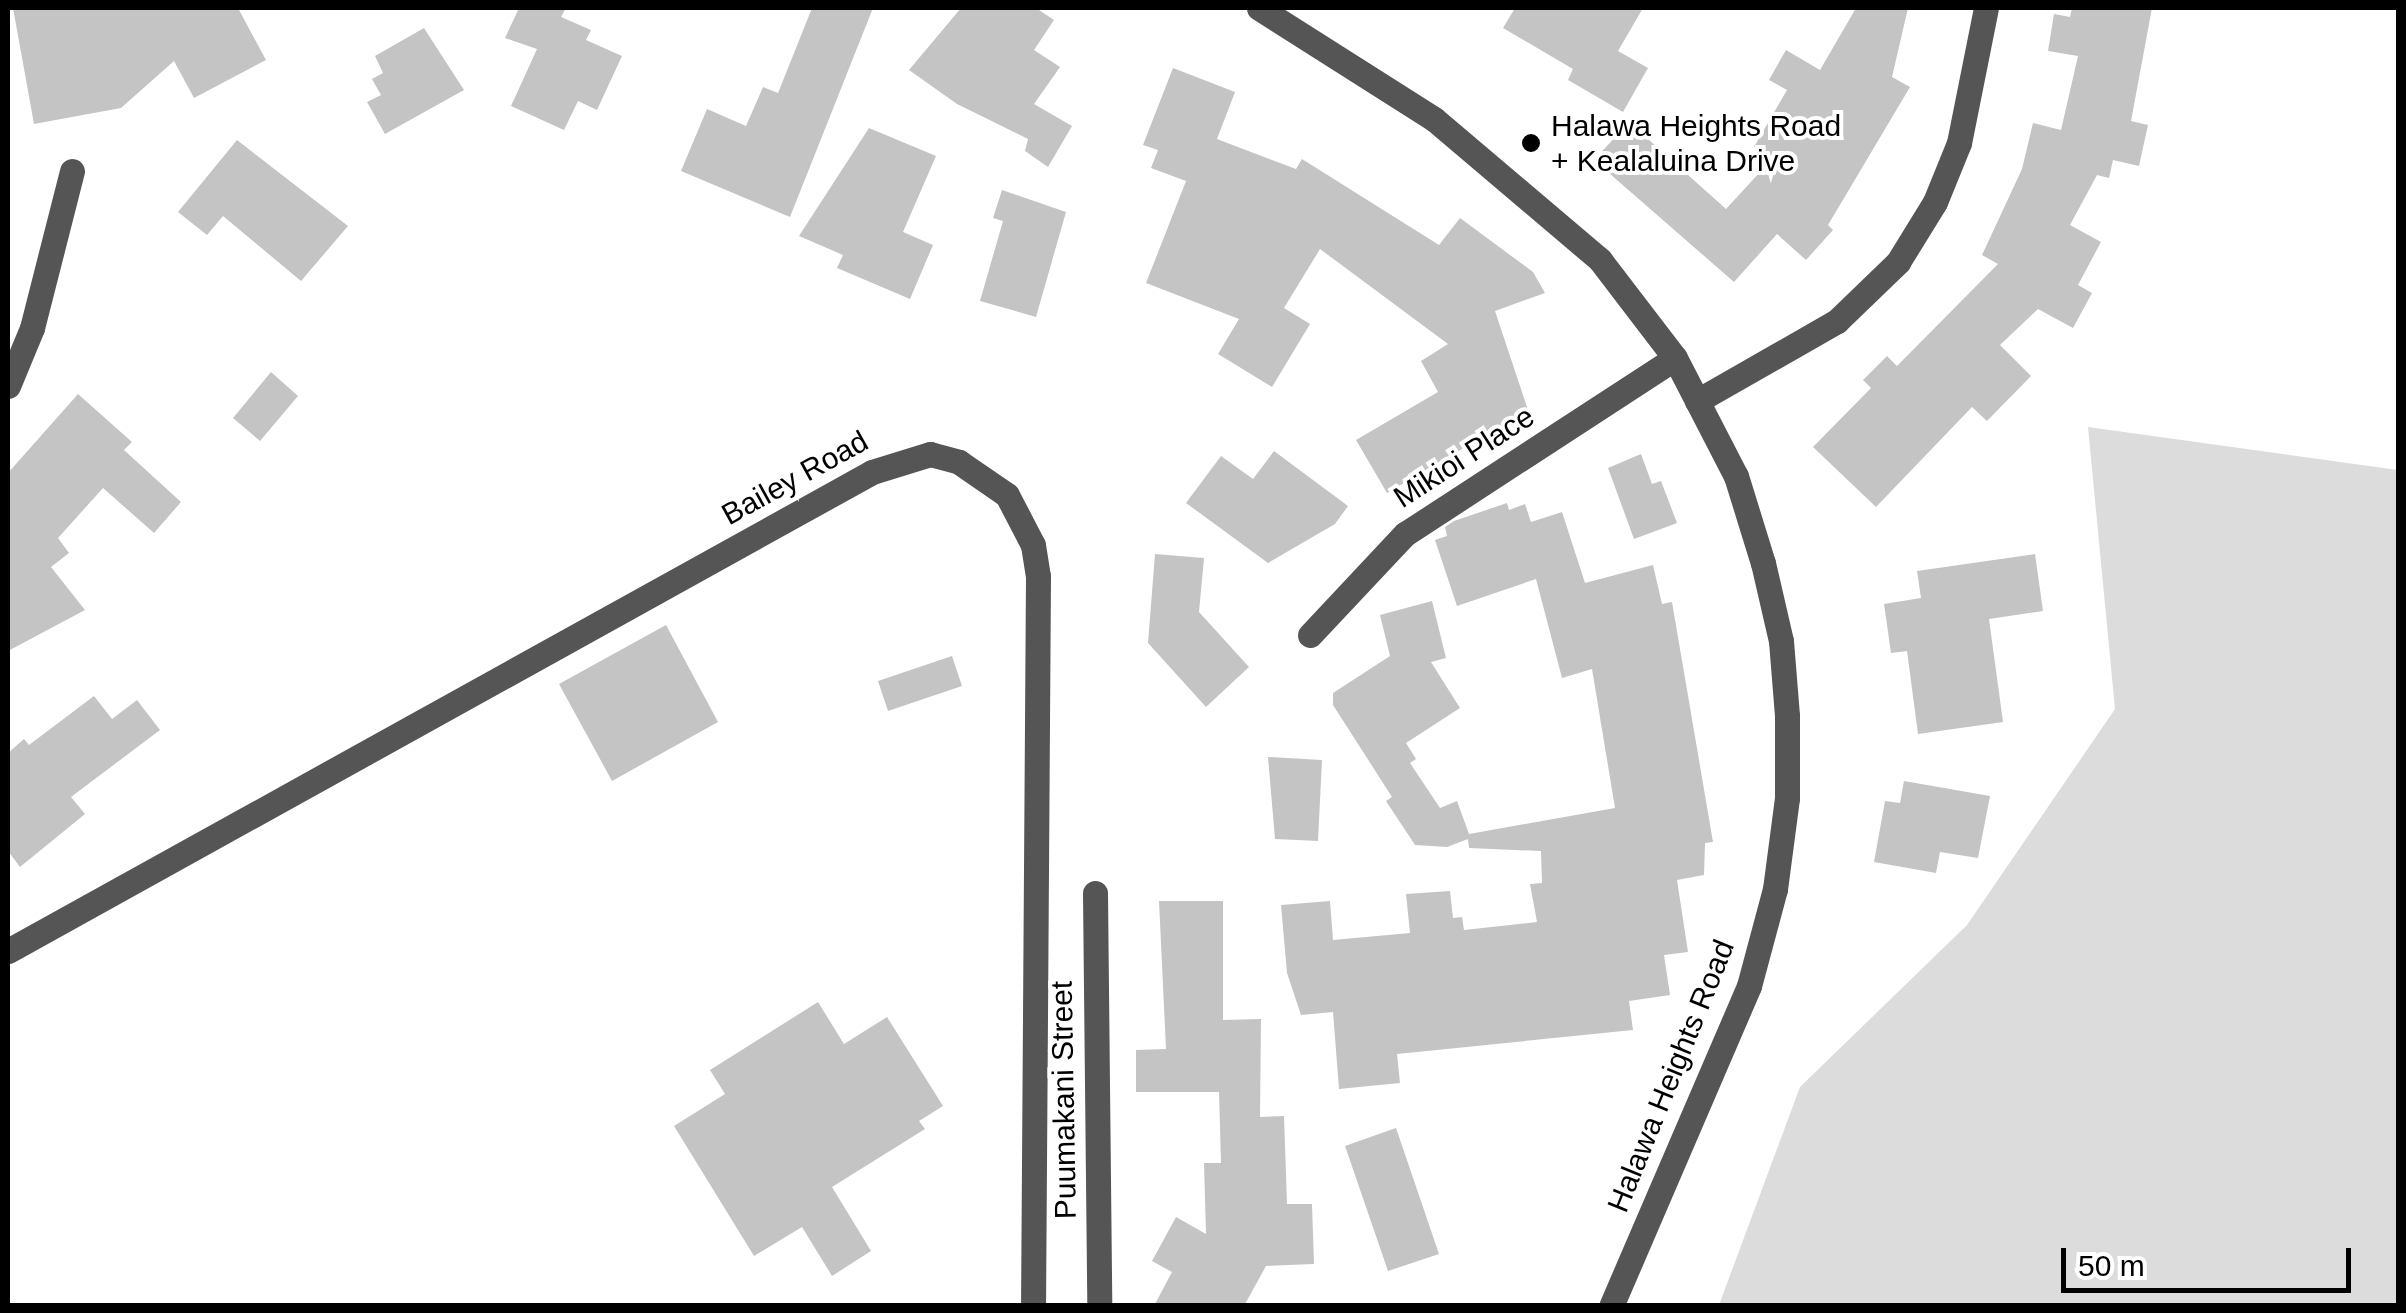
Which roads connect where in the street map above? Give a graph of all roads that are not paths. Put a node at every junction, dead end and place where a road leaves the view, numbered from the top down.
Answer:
1 (1259, 8) edge
2 (1986, 8) edge
3 (72, 171) dead end
4 (1675, 358) junction
5 (8, 386) edge
6 (1697, 400) junction
7 (1310, 635) dead end
8 (1094, 893) dead end
9 (8, 952) edge
10 (1033, 1306) edge
11 (1099, 1306) edge
12 (1611, 1306) edge

1 - 4 street, Halawa Heights Road
2 - 6 street
3 - 5 street
4 - 6 street, Halawa Heights Road
4 - 7 street, Mikioi Place
6 - 12 street, Halawa Heights Road
8 - 11 street, Puumakani Street
9 - 10 street, Bailey Road

